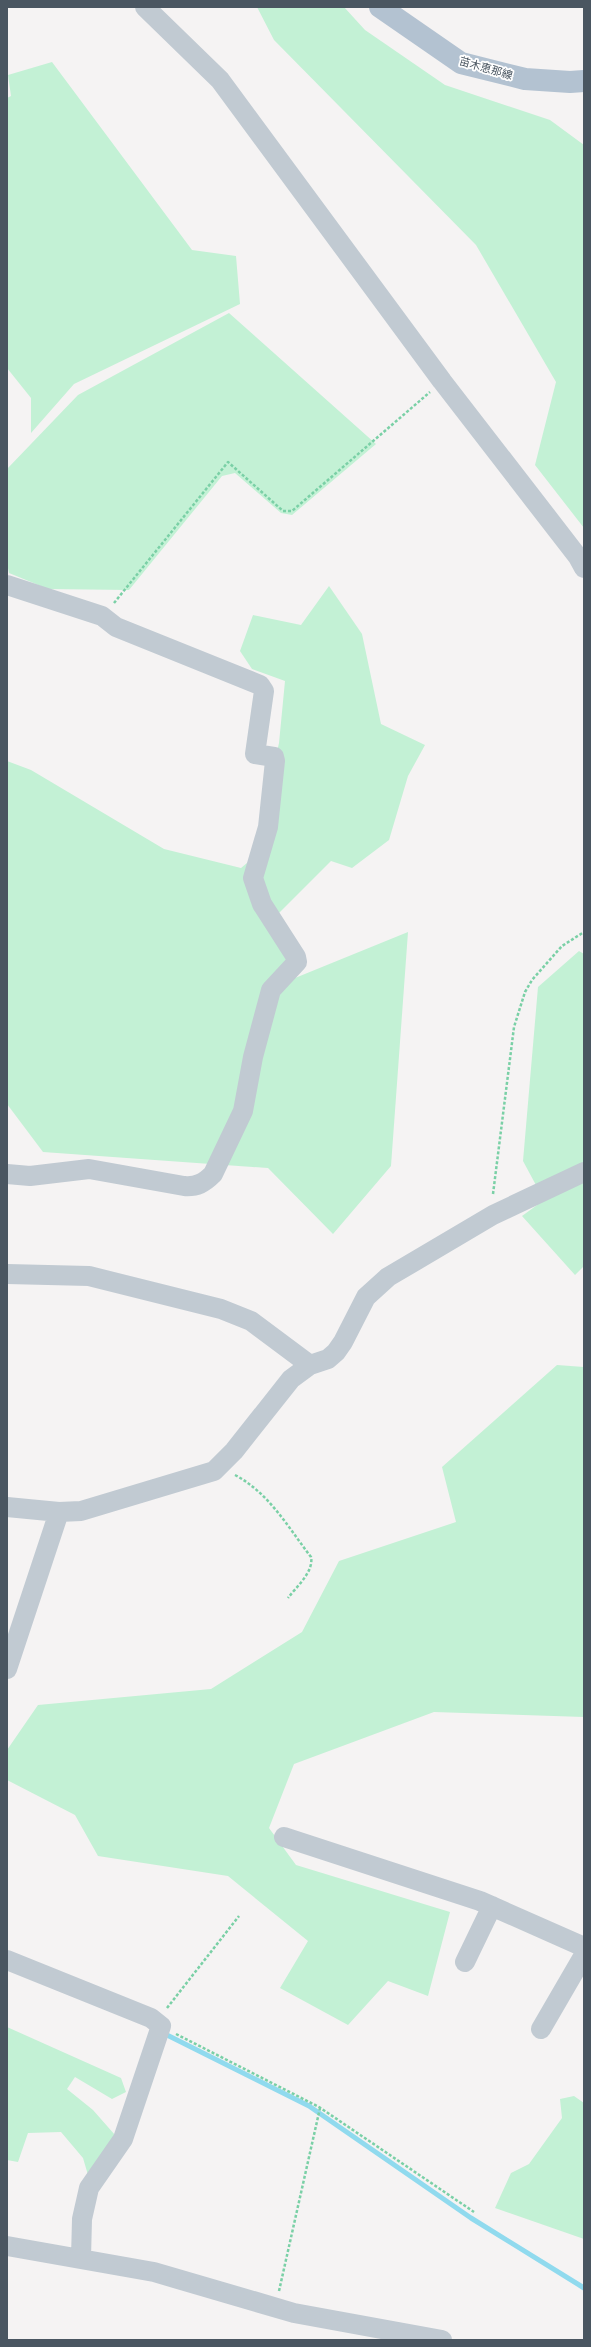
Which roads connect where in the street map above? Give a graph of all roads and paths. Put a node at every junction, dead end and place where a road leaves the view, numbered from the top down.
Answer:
1 (145, 7) edge
2 (380, 7) edge
3 (584, 81) edge
4 (442, 381) junction
5 (584, 568) edge
6 (7, 586) edge
7 (102, 616) junction
8 (584, 932) edge
9 (584, 1172) edge
10 (7, 1174) edge
11 (493, 1215) junction
12 (7, 1274) edge
13 (310, 1365) junction
14 (218, 1467) junction
15 (7, 1507) edge
16 (59, 1512) junction
17 (288, 1598) dead end
18 (7, 1669) edge
19 (284, 1837) dead end
20 (492, 1906) junction
21 (239, 1916) dead end
22 (584, 1947) edge
23 (584, 1955) edge
24 (7, 1960) edge
25 (464, 1962) dead end
26 (159, 2024) junction
27 (540, 2029) dead end
28 (320, 2108) junction
29 (474, 2212) dead end
30 (7, 2246) edge
31 (81, 2258) junction
32 (275, 2307) junction
33 (442, 2340) edge

1 - 4 street
2 - 3 main road, 苗木恵那線
4 - 5 street
4 - 7 path
6 - 7 street
7 - 10 street
8 - 11 path
9 - 11 street
11 - 13 street
12 - 13 street
13 - 14 street
14 - 16 street
14 - 17 path
15 - 16 street
16 - 18 street
19 - 20 street
20 - 22 street
20 - 25 street
21 - 26 path
23 - 27 street
24 - 26 street
26 - 28 path
26 - 31 street
28 - 29 path
28 - 32 path
30 - 31 street
31 - 32 street
32 - 33 street

